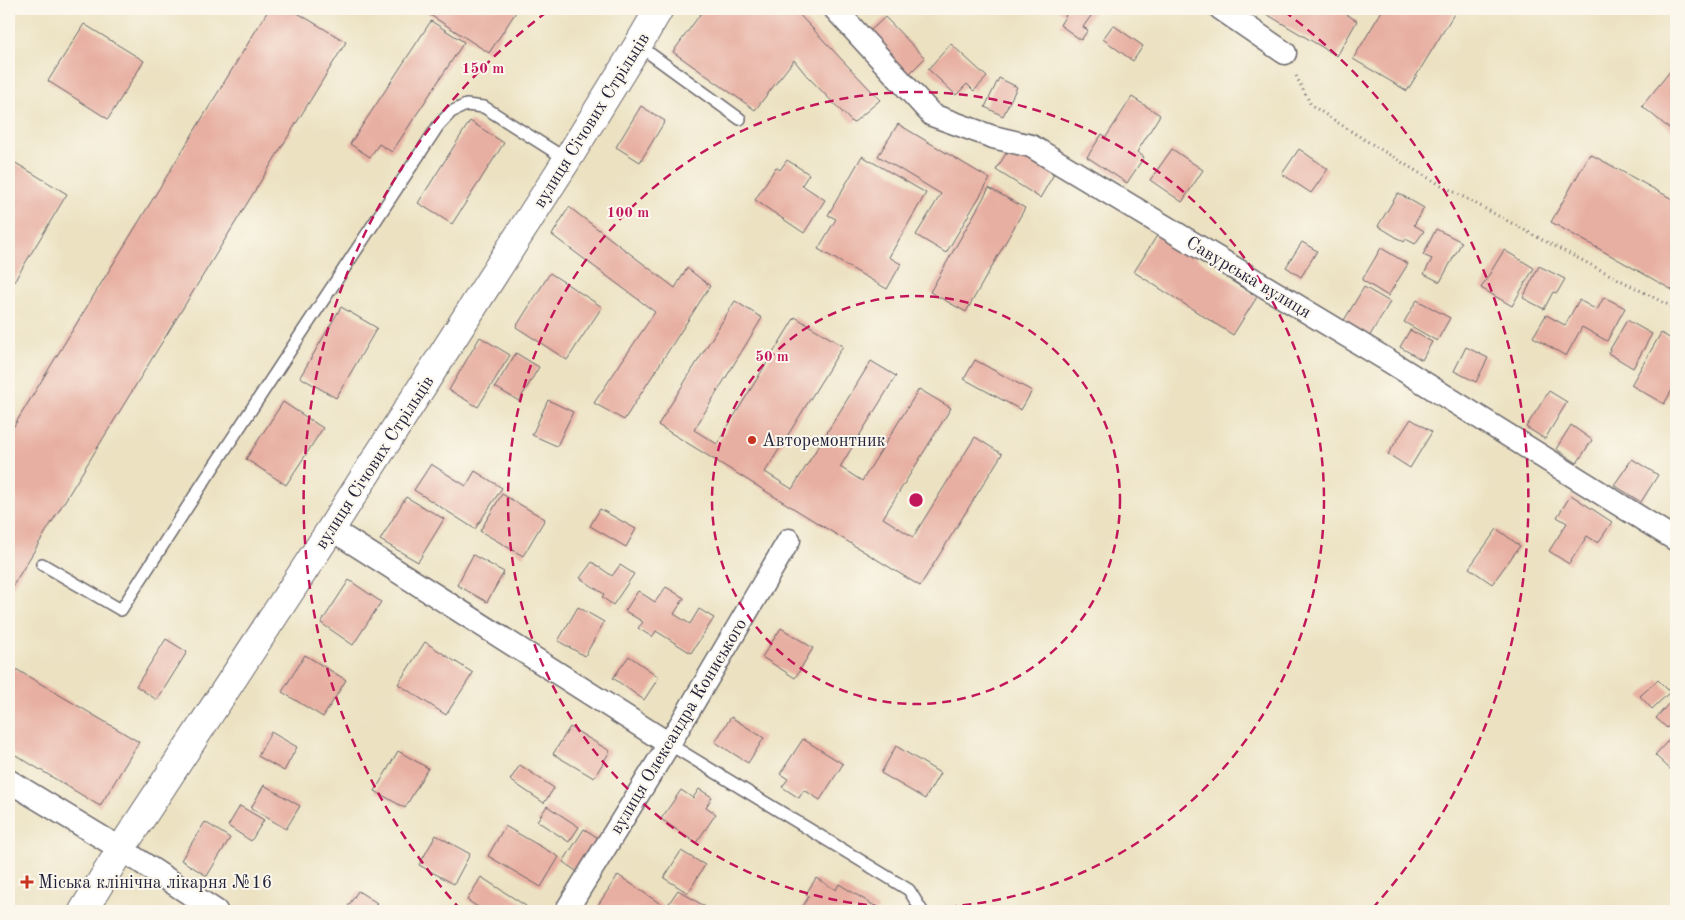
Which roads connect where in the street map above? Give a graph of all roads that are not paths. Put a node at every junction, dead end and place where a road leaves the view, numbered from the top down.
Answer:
1 (659, 9) edge
2 (835, 9) edge
3 (1221, 9) edge
4 (638, 45) junction
5 (1285, 53) road end
6 (740, 119) dead end
7 (566, 160) junction
8 (331, 529) junction
9 (789, 540) dead end
10 (1676, 540) edge
11 (42, 564) dead end
12 (669, 744) junction
13 (9, 781) edge
14 (121, 849) junction
15 (83, 911) edge
16 (216, 911) edge
17 (566, 911) edge
18 (922, 911) edge

1 - 4 street, вулиця Січових Стрільців
2 - 10 street, Савурська вулиця
3 - 5 street
4 - 6 lane
4 - 7 street, вулиця Січових Стрільців
7 - 8 street, вулиця Січових Стрільців
7 - 11 lane
8 - 12 street
8 - 14 street, вулиця Січових Стрільців
9 - 12 street, вулиця Олександра Кониського
12 - 17 street, вулиця Олександра Кониського
12 - 18 lane
13 - 14 street
14 - 15 street, вулиця Січових Стрільців
14 - 16 street

